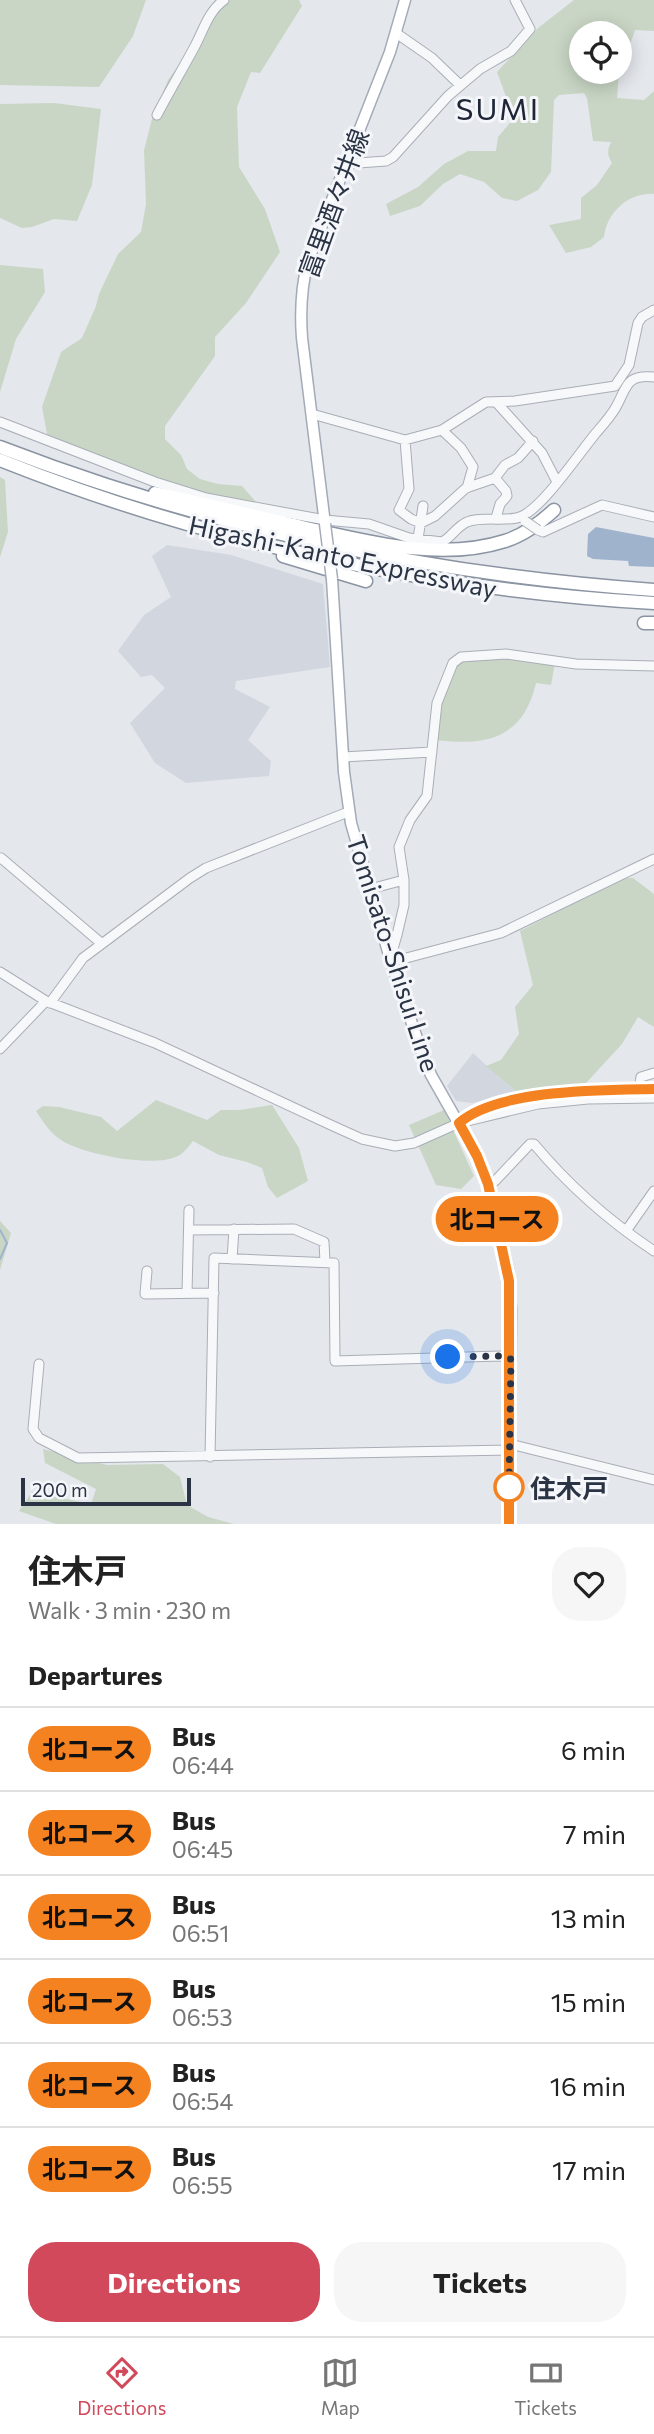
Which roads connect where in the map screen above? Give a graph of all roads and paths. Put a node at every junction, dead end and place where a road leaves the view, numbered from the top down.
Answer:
1 (224, 0) edge
2 (405, 0) edge
3 (519, 3) edge
4 (396, 33) junction
5 (460, 85) junction
6 (157, 115) dead end
7 (345, 164) junction
8 (654, 310) edge
9 (654, 377) edge
10 (615, 386) junction
11 (621, 395) junction
12 (496, 402) junction
13 (312, 414) junction
14 (0, 422) edge
15 (442, 430) junction
16 (405, 440) junction
17 (533, 441) junction
18 (0, 447) edge
19 (0, 460) edge
20 (495, 478) junction
21 (90, 480) junction
22 (73, 481) junction
23 (557, 482) junction
24 (467, 488) junction
25 (423, 506) dead end
26 (554, 510) dead end
27 (654, 517) edge
28 (496, 518) junction
29 (522, 519) junction
30 (325, 522) junction
31 (421, 523) junction
32 (206, 530) junction
33 (418, 539) junction
34 (332, 579) joint
35 (366, 581) dead end
36 (654, 590) edge
37 (654, 603) edge
38 (654, 666) edge
39 (432, 752) junction
40 (343, 757) junction
41 (348, 812) junction
42 (0, 859) edge
43 (654, 859) edge
44 (404, 880) junction
45 (370, 889) junction
46 (101, 943) junction
47 (390, 958) junction
48 (0, 972) edge
49 (48, 1002) junction
50 (0, 1049) edge
51 (654, 1073) edge
52 (639, 1089) junction
53 (654, 1089) edge
54 (654, 1098) edge
55 (459, 1123) junction
56 (488, 1184) junction
57 (654, 1191) edge
58 (189, 1210) dead end
59 (234, 1229) junction
60 (188, 1230) junction
61 (626, 1231) junction
62 (654, 1251) edge
63 (232, 1259) junction
64 (325, 1262) junction
65 (147, 1271) dead end
66 (187, 1293) junction
67 (214, 1293) junction
68 (511, 1359) junction
69 (39, 1364) dead end
70 (510, 1447) junction
71 (209, 1457) junction
72 (654, 1480) edge
73 (509, 1524) edge

1 - 6 street
2 - 4 main road, 富里酒々井線
3 - 5 street
4 - 5 street
4 - 7 main road, 富里酒々井線
5 - 7 street
7 - 13 main road, 富里酒々井線
8 - 10 street
9 - 11 street
10 - 11 street
10 - 12 street
11 - 23 street
12 - 15 street
12 - 17 street
13 - 16 street
13 - 30 main road, 富里酒々井線
14 - 30 street
15 - 16 street
15 - 24 street
16 - 31 street
17 - 20 street
17 - 23 street
18 - 22 highway, Higashi-Kanto Expressway
19 - 22 highway, Higashi-Kanto Expressway
20 - 24 street
20 - 28 street
21 - 22 highway, Higashi-Kanto Expressway
21 - 26 highway
21 - 36 highway, Higashi-Kanto Expressway
22 - 32 highway, Higashi-Kanto Expressway
23 - 29 street
24 - 31 street
25 - 31 street
27 - 29 street, bridge
28 - 29 street
28 - 33 street
30 - 33 street
30 - 34 main road, 富里酒々井線, bridge
31 - 33 street
32 - 35 highway
32 - 37 highway, Higashi-Kanto Expressway
34 - 40 main road, Tomisato-Shisui Line
38 - 39 street
39 - 40 street
39 - 44 street
40 - 41 main road, Tomisato-Shisui Line
41 - 45 main road, Tomisato-Shisui Line
41 - 46 street
42 - 46 street
43 - 47 street
44 - 45 street
44 - 47 street
45 - 47 main road, Tomisato-Shisui Line
46 - 49 street
47 - 55 main road, Tomisato-Shisui Line
48 - 49 street
49 - 50 street
49 - 55 street
51 - 52 street
52 - 53 street
52 - 55 street
54 - 55 street
55 - 56 main road, Tomisato-Shisui Line
56 - 61 street
56 - 68 main road, Tomisato-Shisui Line
57 - 61 street
58 - 60 street
59 - 60 street
59 - 63 street
59 - 64 street
60 - 66 street
61 - 62 street
63 - 64 street
63 - 67 street
64 - 68 street
65 - 66 street
66 - 67 street
67 - 71 street
68 - 70 main road, Tomisato-Shisui Line
69 - 71 street
70 - 71 street
70 - 72 street
70 - 73 main road, Tomisato-Shisui Line

